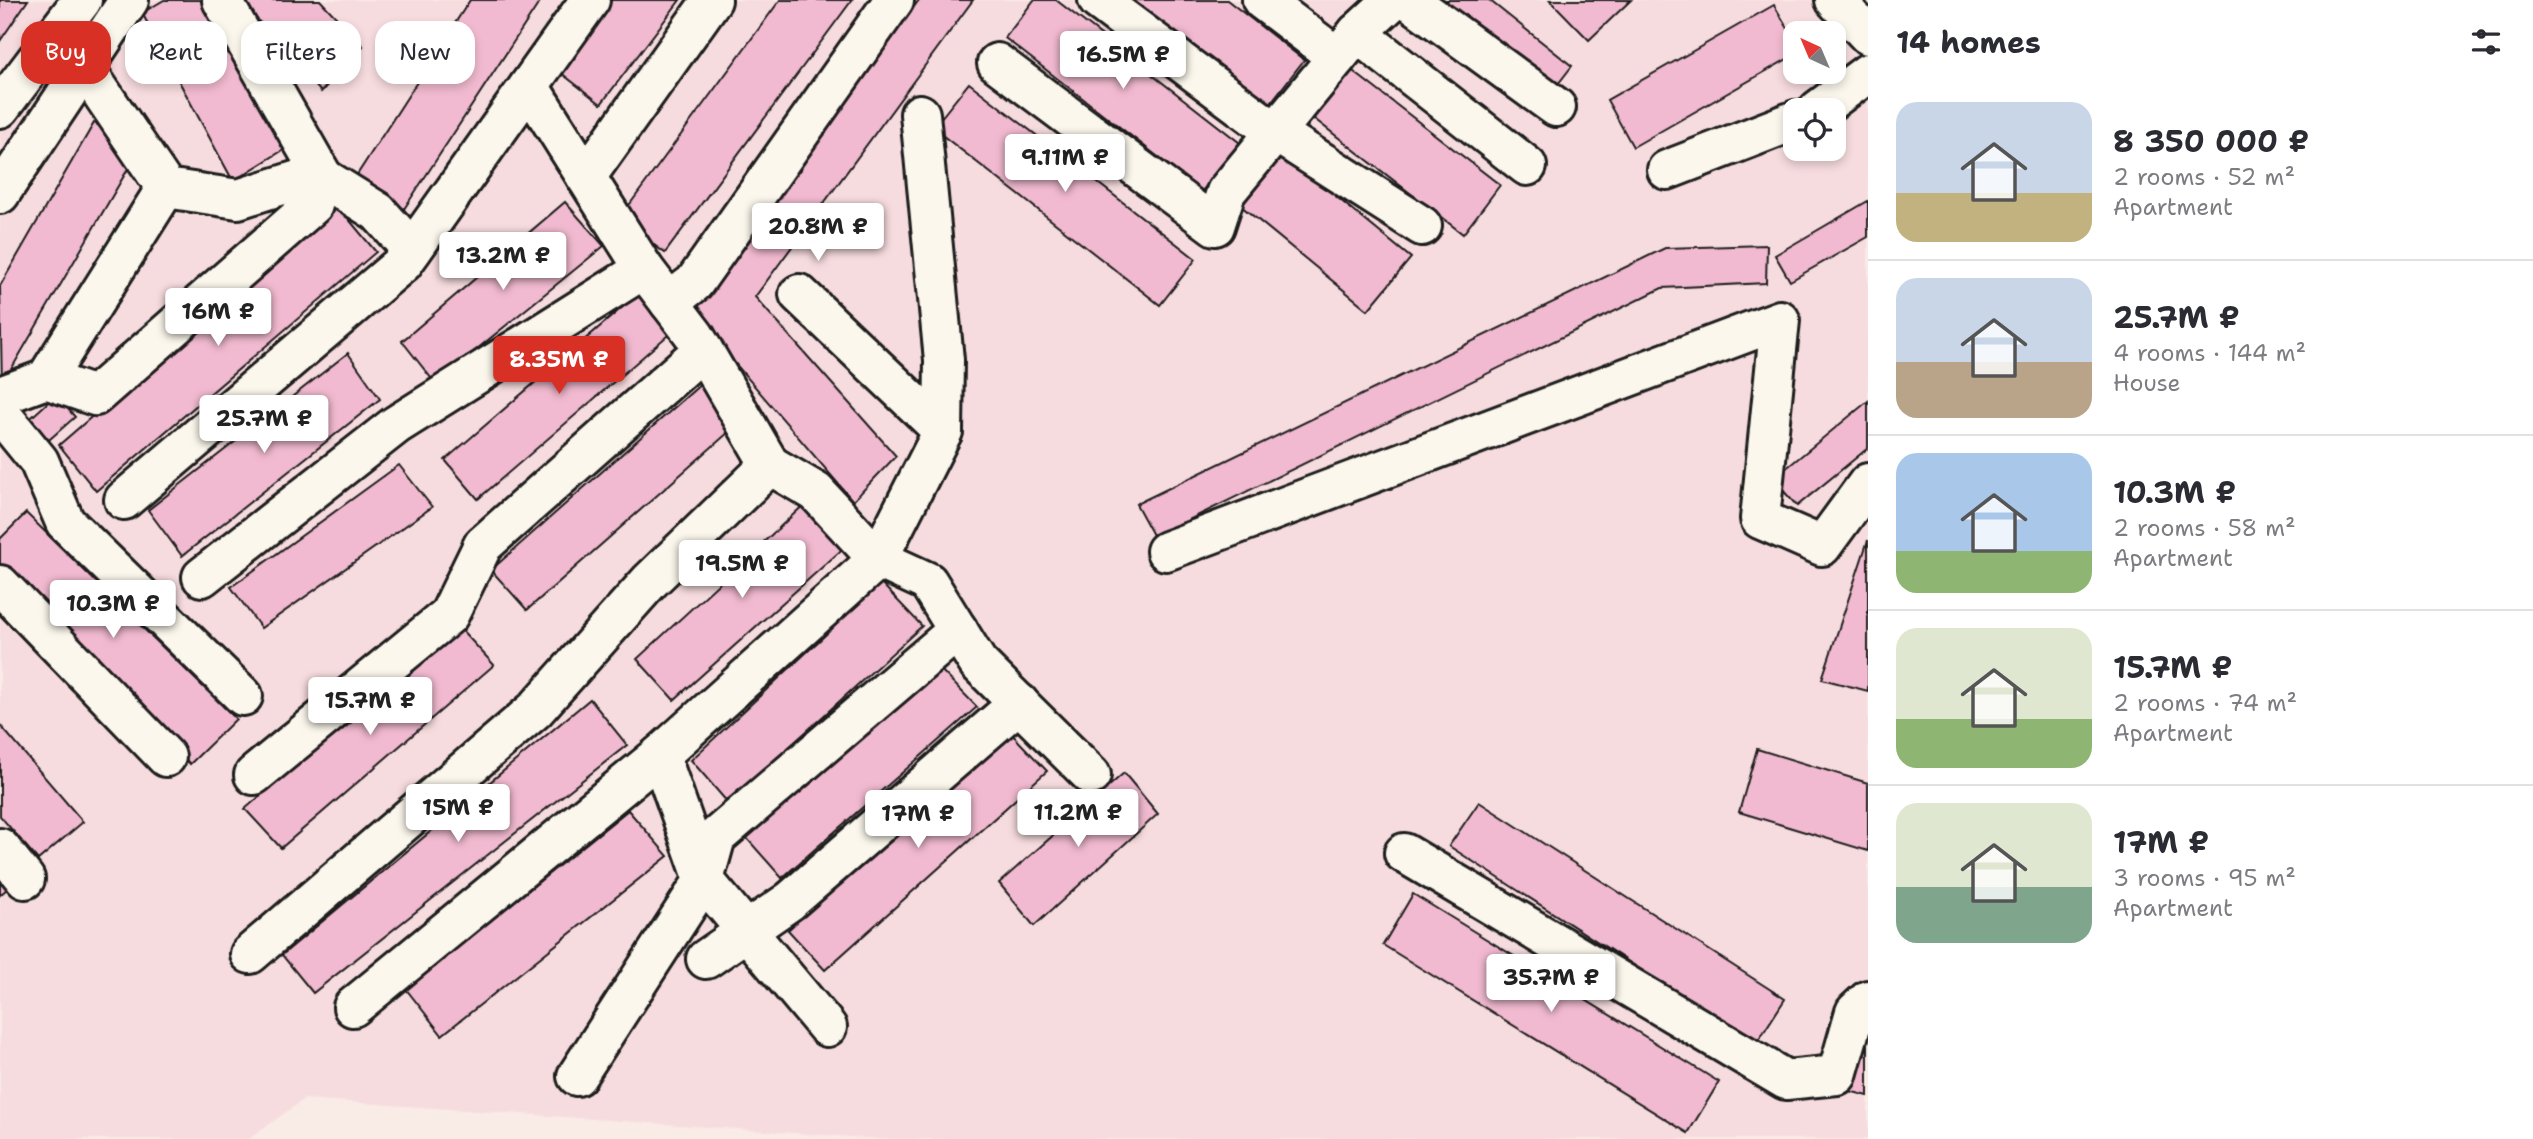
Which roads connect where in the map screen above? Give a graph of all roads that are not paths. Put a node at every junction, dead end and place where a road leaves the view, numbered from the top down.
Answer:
1 (82, 0) edge
2 (130, 0) edge
3 (222, 0) edge
4 (590, 0) edge
5 (712, 0) edge
6 (894, 0) edge
7 (1098, 0) edge
8 (1262, 0) edge
9 (1409, 0) edge
10 (1835, 0) edge
11 (1361, 23) edge
12 (111, 28) edge
13 (1868, 34) edge
14 (997, 63) dead end
15 (1868, 73) edge
16 (73, 84) edge
17 (96, 84) edge
18 (529, 86) junction
19 (1834, 98) edge
20 (1556, 107) dead end
21 (0, 108) edge
22 (920, 114) dead end
23 (1783, 125) edge
24 (1275, 132) junction
25 (1527, 166) dead end
26 (1667, 170) dead end
27 (586, 177) junction
28 (166, 188) junction
29 (318, 191) junction
30 (0, 194) edge
31 (1422, 226) dead end
32 (412, 250) junction
33 (644, 269) junction
34 (799, 294) dead end
35 (669, 302) junction
36 (704, 350) junction
37 (46, 379) junction
38 (0, 396) edge
39 (0, 413) edge
40 (943, 431) junction
41 (771, 465) junction
42 (1868, 483) edge
43 (124, 500) dead end
44 (1166, 551) dead end
45 (878, 559) junction
46 (202, 577) dead end
47 (0, 585) edge
48 (958, 630) junction
49 (243, 696) dead end
50 (1019, 703) junction
51 (660, 755) junction
52 (166, 757) dead end
53 (254, 775) dead end
54 (1091, 775) dead end
55 (0, 848) edge
56 (1404, 853) dead end
57 (25, 879) dead end
58 (704, 880) junction
59 (748, 930) junction
60 (250, 954) dead end
61 (706, 959) dead end
62 (1868, 1000) edge
63 (353, 1007) dead end
64 (827, 1027) dead end
65 (577, 1076) dead end

1 - 21 lane
2 - 12 lane
3 - 29 lane
4 - 18 lane
5 - 27 lane
6 - 35 lane
7 - 24 lane
8 - 11 lane
9 - 20 lane
10 - 13 lane
11 - 24 lane
11 - 25 lane
14 - 24 lane
15 - 19 lane
16 - 30 lane
17 - 28 lane
18 - 27 lane
18 - 32 lane
22 - 40 lane
23 - 26 lane
24 - 31 lane
27 - 33 lane
28 - 29 lane
28 - 37 lane
29 - 32 lane
29 - 37 lane
32 - 43 lane
33 - 35 lane
33 - 46 lane
34 - 40 lane
35 - 36 lane
36 - 41 lane
36 - 53 lane
37 - 38 lane
39 - 49 lane
40 - 45 lane
41 - 45 lane
41 - 60 lane
42 - 44 lane
45 - 48 lane
45 - 51 lane
47 - 52 lane
48 - 50 lane
48 - 58 lane
50 - 54 lane
50 - 59 lane
51 - 58 lane
51 - 63 lane
55 - 57 lane
56 - 62 lane
58 - 59 lane
58 - 65 lane
59 - 61 lane
59 - 64 lane

